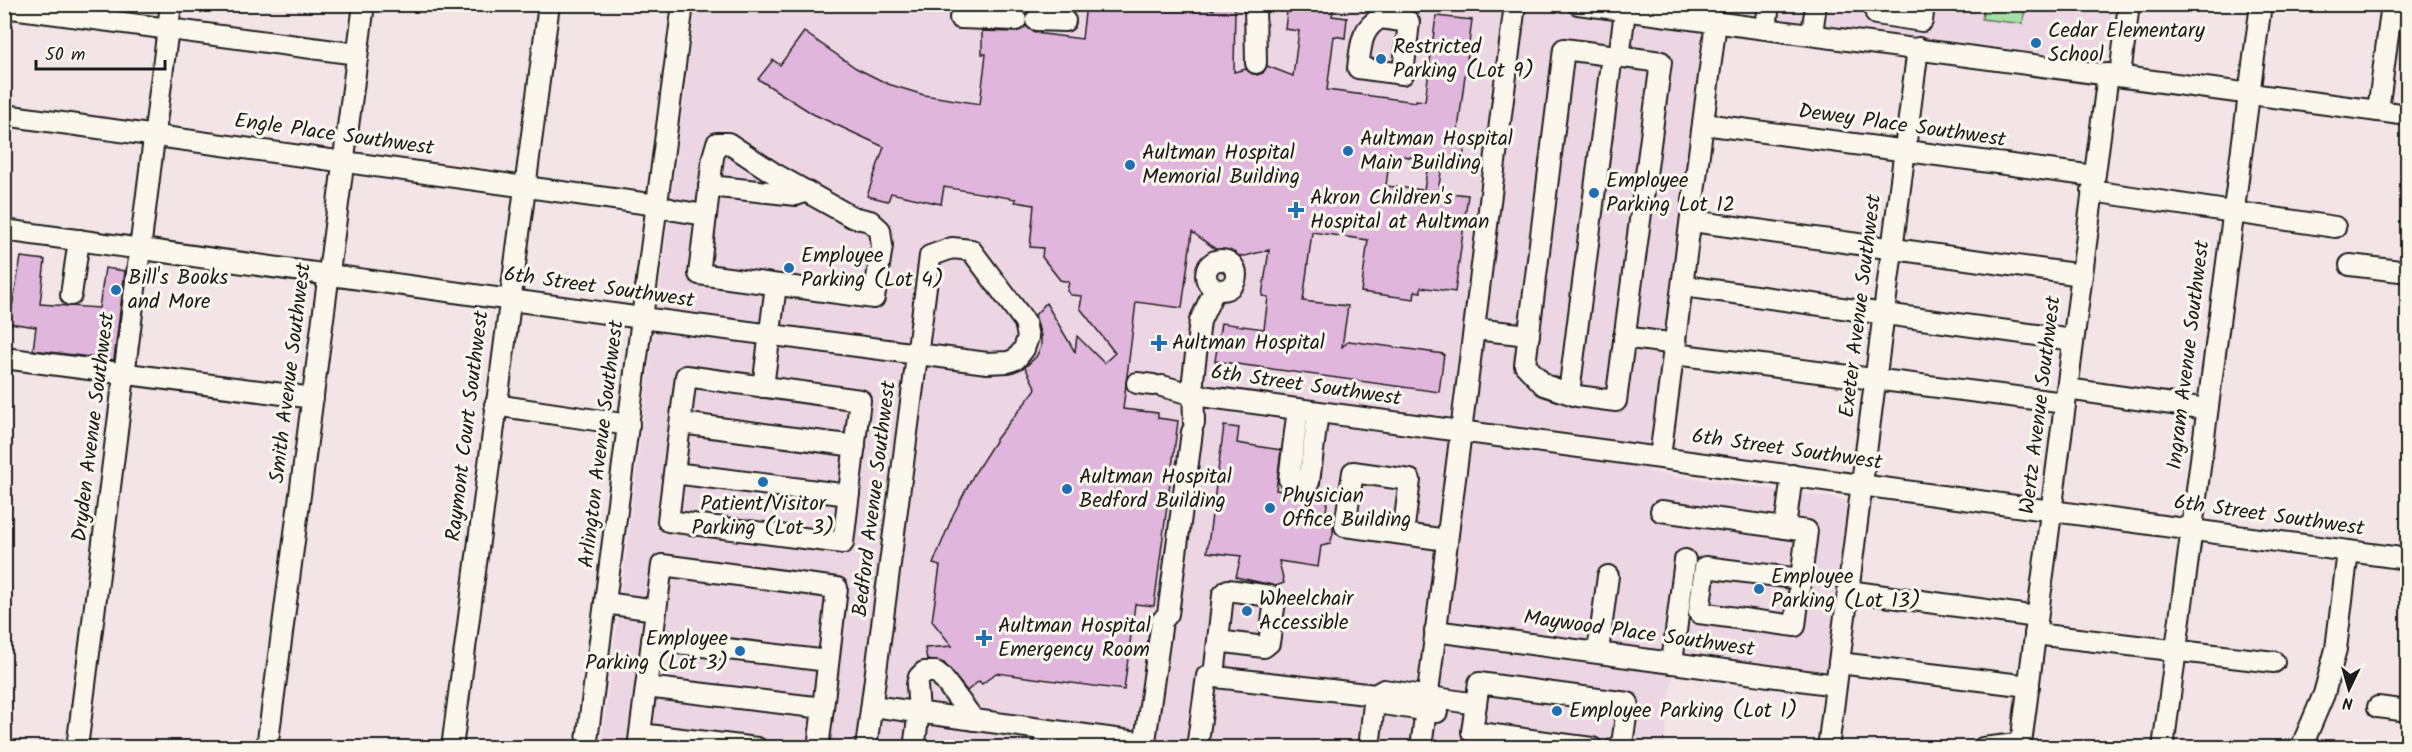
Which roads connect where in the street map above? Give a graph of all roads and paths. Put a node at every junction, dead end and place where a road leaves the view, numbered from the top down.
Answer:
1 (171, 4) edge
2 (364, 4) edge
3 (549, 4) edge
4 (683, 4) edge
5 (1255, 4) edge
6 (1515, 4) edge
7 (1578, 4) edge
8 (1769, 4) edge
9 (1815, 4) edge
10 (1877, 4) edge
11 (1924, 4) edge
12 (2129, 4) edge
13 (2261, 4) edge
14 (2392, 4) edge
15 (4, 7) edge
16 (1619, 7) edge
17 (960, 17) edge
18 (1016, 20) dead end
19 (1036, 20) dead end
20 (1065, 21) dead end
21 (1716, 22) junction
22 (167, 28) junction
23 (1766, 28) junction
24 (1812, 34) junction
25 (1918, 48) junction
26 (357, 54) junction
27 (1612, 56) junction
28 (1256, 63) dead end
29 (2114, 74) junction
30 (2249, 92) junction
31 (2378, 111) junction
32 (4, 115) edge
33 (2408, 115) edge
34 (1704, 124) junction
35 (154, 135) junction
36 (1905, 151) junction
37 (343, 161) junction
38 (2093, 184) junction
39 (524, 185) junction
40 (709, 186) junction
41 (807, 191) junction
42 (657, 205) junction
43 (2232, 212) junction
44 (1692, 221) junction
45 (704, 224) junction
46 (2335, 227) dead end
47 (4, 230) edge
48 (79, 240) junction
49 (140, 248) junction
50 (1892, 250) junction
51 (930, 256) joint
52 (2350, 265) dead end
53 (2408, 272) edge
54 (328, 274) junction
55 (2082, 275) junction
56 (782, 286) junction
57 (1684, 286) junction
58 (1215, 289) dead end
59 (71, 295) dead end
60 (509, 300) junction
61 (1883, 315) junction
62 (642, 318) junction
63 (776, 335) junction
64 (1473, 336) junction
65 (1624, 337) junction
66 (2073, 340) junction
67 (1528, 342) junction
68 (1675, 349) junction
69 (917, 354) junction
70 (4, 358) edge
71 (125, 373) junction
72 (1875, 381) junction
73 (1151, 385) dead end
74 (769, 388) junction
75 (1569, 393) junction
76 (1194, 395) junction
77 (2066, 396) junction
78 (312, 398) junction
79 (495, 405) junction
80 (1298, 409) junction
81 (2206, 409) junction
82 (1318, 412) junction
83 (681, 423) junction
84 (629, 425) junction
85 (1461, 431) junction
86 (855, 446) junction
87 (1660, 457) junction
88 (674, 473) junction
89 (1786, 474) junction
90 (1862, 485) junction
91 (849, 495) junction
92 (1661, 511) dead end
93 (2051, 511) junction
94 (1779, 527) junction
95 (2191, 530) junction
96 (1403, 534) dead end
97 (1447, 540) junction
98 (2348, 551) junction
99 (2408, 559) edge
100 (1685, 560) dead end
101 (1608, 576) dead end
102 (1801, 579) junction
103 (1848, 591) junction
104 (606, 597) junction
105 (657, 603) junction
106 (2036, 626) junction
107 (1435, 632) junction
108 (652, 640) junction
109 (1218, 641) dead end
110 (2175, 651) junction
111 (1598, 652) junction
112 (828, 661) junction
113 (2274, 662) dead end
114 (1672, 663) junction
115 (1839, 663) junction
116 (1214, 676) junction
117 (1836, 685) junction
118 (2029, 686) junction
119 (646, 687) junction
120 (1375, 695) junction
121 (1426, 703) junction
122 (872, 706) junction
123 (2378, 707) dead end
124 (823, 708) junction
125 (1475, 711) junction
126 (2408, 711) edge
127 (919, 712) junction
128 (974, 720) junction
129 (1045, 739) edge
130 (639, 741) edge
131 (1095, 742) edge
132 (1144, 745) edge
133 (77, 747) edge
134 (267, 747) edge
135 (452, 747) edge
136 (586, 747) edge
137 (757, 747) edge
138 (818, 747) edge
139 (866, 747) edge
140 (914, 747) edge
141 (1197, 747) edge
142 (1369, 747) edge
143 (1421, 747) edge
144 (1592, 747) edge
145 (1616, 747) edge
146 (1828, 747) edge
147 (1983, 747) edge
148 (2163, 747) edge
149 (2301, 747) edge

1 - 22 street, Dryden Avenue Southwest
2 - 26 street, Smith Avenue Southwest
3 - 39 street, Raymont Court Southwest
4 - 42 street, Arlington Avenue Southwest
5 - 28 street
6 - 64 street
7 - 16 street
8 - 23 street
9 - 24 street
10 - 11 street
12 - 29 street, Wertz Avenue Southwest
13 - 30 street, Ingram Avenue Southwest
14 - 31 street
15 - 22 street
16 - 21 street
16 - 27 street
17 - 18 street
19 - 20 street
21 - 23 street
21 - 34 street
22 - 26 street
22 - 35 street, Dryden Avenue Southwest
23 - 24 street
24 - 25 street
25 - 29 street
25 - 36 street, Exeter Avenue Southwest
26 - 37 street, Smith Avenue Southwest
27 - 65 street
27 - 67 street
27 - 75 street
29 - 30 street
29 - 38 street, Wertz Avenue Southwest
30 - 31 street
30 - 43 street, Ingram Avenue Southwest
31 - 33 street
32 - 35 street, Engle Place Southwest
34 - 36 street, Dewey Place Southwest
34 - 44 street
35 - 37 street, Engle Place Southwest
35 - 49 street, Dryden Avenue Southwest
36 - 38 street, Dewey Place Southwest
36 - 50 street, Exeter Avenue Southwest
37 - 39 street, Engle Place Southwest
37 - 54 street, Smith Avenue Southwest
38 - 43 street, Dewey Place Southwest
38 - 55 street, Wertz Avenue Southwest
39 - 42 street, Engle Place Southwest
39 - 60 street, Raymont Court Southwest
40 - 41 street
40 - 41 street
40 - 45 street
41 - 56 street
42 - 45 street, Engle Place Southwest
42 - 62 street, Arlington Avenue Southwest
43 - 46 street, Dewey Place Southwest
43 - 81 street, Ingram Avenue Southwest
44 - 50 street
44 - 57 street
45 - 56 street
47 - 48 street, 6th Street Southwest
48 - 49 street, 6th Street Southwest
48 - 59 street
49 - 54 street, 6th Street Southwest
49 - 71 street, Dryden Avenue Southwest
50 - 55 street
50 - 61 street, Exeter Avenue Southwest
51 - 69 street, Bedford Avenue Southwest
51 - 69 street, 6th Street Southwest
52 - 53 street
54 - 60 street, 6th Street Southwest
54 - 78 street, Smith Avenue Southwest
55 - 66 street, Wertz Avenue Southwest
56 - 63 street
57 - 61 street
57 - 68 street
58 - 76 street
60 - 62 street, 6th Street Southwest
60 - 79 street, Raymont Court Southwest
61 - 66 street
61 - 72 street, Exeter Avenue Southwest
62 - 63 street, 6th Street Southwest
62 - 84 street, Arlington Avenue Southwest
63 - 69 street, 6th Street Southwest
63 - 74 street
64 - 67 street
64 - 85 street
65 - 68 street
65 - 75 street
66 - 77 street, Wertz Avenue Southwest
67 - 75 street
68 - 72 street
68 - 87 street
69 - 122 street, Bedford Avenue Southwest
70 - 71 street
71 - 78 street
71 - 133 street, Dryden Avenue Southwest
72 - 77 street
72 - 90 street, Exeter Avenue Southwest
73 - 76 street, 6th Street Southwest
74 - 83 street
74 - 86 street
76 - 80 street, 6th Street Southwest
76 - 132 street
77 - 81 street
77 - 93 street, Wertz Avenue Southwest
78 - 134 street, Smith Avenue Southwest
79 - 84 street
79 - 135 street, Raymont Court Southwest
80 - 82 street, 6th Street Southwest
80 - 82 street
81 - 95 street, Ingram Avenue Southwest
82 - 85 street, 6th Street Southwest
83 - 86 street
83 - 88 street
84 - 104 street, Arlington Avenue Southwest
85 - 87 street, 6th Street Southwest
85 - 97 street
86 - 91 street
87 - 89 street, 6th Street Southwest
88 - 91 street
88 - 91 street
89 - 90 street, 6th Street Southwest
89 - 94 street
90 - 93 street, 6th Street Southwest
90 - 103 street, Exeter Avenue Southwest
92 - 94 street
93 - 95 street, 6th Street Southwest
93 - 106 street, Wertz Avenue Southwest
94 - 102 street
95 - 98 street, 6th Street Southwest
95 - 110 street, Ingram Avenue Southwest
96 - 97 street
97 - 107 street
98 - 99 street, 6th Street Southwest
98 - 149 street
100 - 114 street
101 - 111 street
102 - 102 street
103 - 106 street
103 - 115 street, Exeter Avenue Southwest
104 - 105 street
104 - 136 street, Arlington Avenue Southwest
105 - 108 street
105 - 112 street
106 - 110 street
106 - 118 street, Wertz Avenue Southwest
107 - 111 street, Maywood Place Southwest
107 - 121 street
108 - 112 street
108 - 119 street
109 - 116 street
110 - 113 street
110 - 148 street, Ingram Avenue Southwest
111 - 114 street, Maywood Place Southwest
112 - 124 street
114 - 117 street, Maywood Place Southwest
115 - 117 street, Exeter Avenue Southwest
115 - 118 street
116 - 120 street
116 - 141 street
117 - 146 street, Exeter Avenue Southwest
118 - 147 street, Wertz Avenue Southwest
119 - 124 street
119 - 130 street
120 - 121 street
120 - 142 street
121 - 125 street
121 - 143 street
122 - 127 street
122 - 139 street, Bedford Avenue Southwest
123 - 126 street
124 - 138 street
125 - 144 street
125 - 145 street
127 - 128 street
127 - 128 street
127 - 140 street
128 - 129 street
129 - 131 street
130 - 137 street
131 - 132 street

